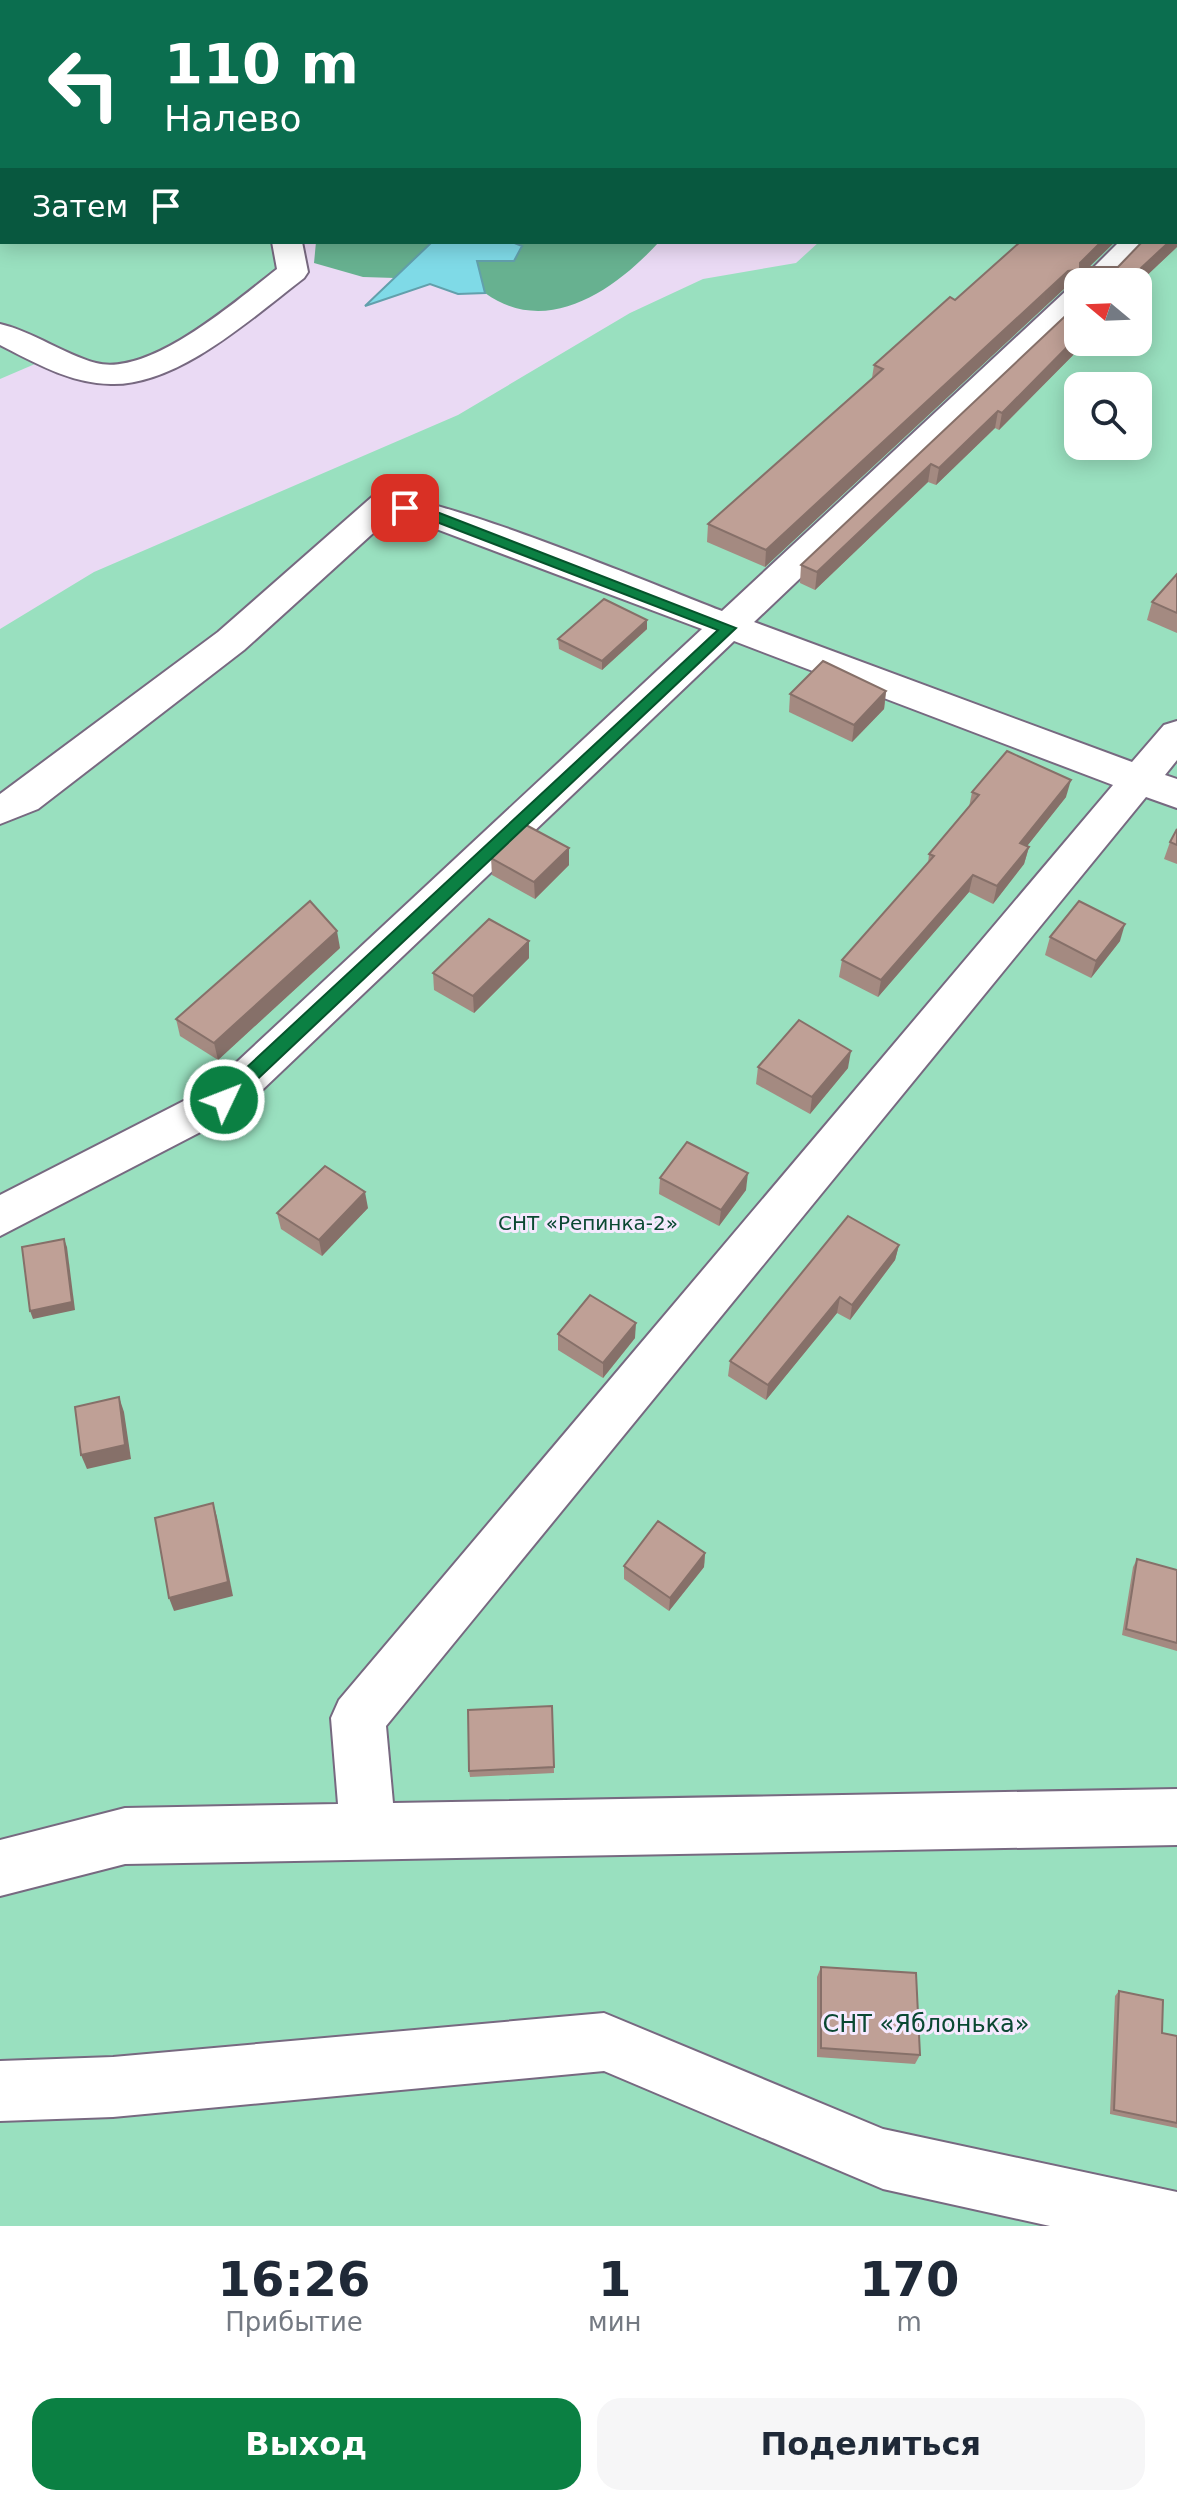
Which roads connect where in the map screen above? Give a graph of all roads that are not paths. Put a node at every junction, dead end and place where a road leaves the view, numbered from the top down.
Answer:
1 (287, 244) edge
2 (1134, 244) edge
3 (1109, 268) edge
4 (1064, 310) edge
5 (0, 333) edge
6 (728, 628) junction
7 (1177, 734) edge
8 (1157, 787) edge
9 (0, 810) edge
10 (0, 1217) edge
11 (1177, 1817) edge
12 (368, 1831) junction
13 (0, 1868) edge
14 (0, 2091) edge
15 (1177, 2223) edge

1 - 5 street
2 - 3 street
4 - 6 street
6 - 8 street
6 - 9 street
6 - 10 street
7 - 8 street
8 - 12 street
11 - 12 street
12 - 13 street
14 - 15 street

